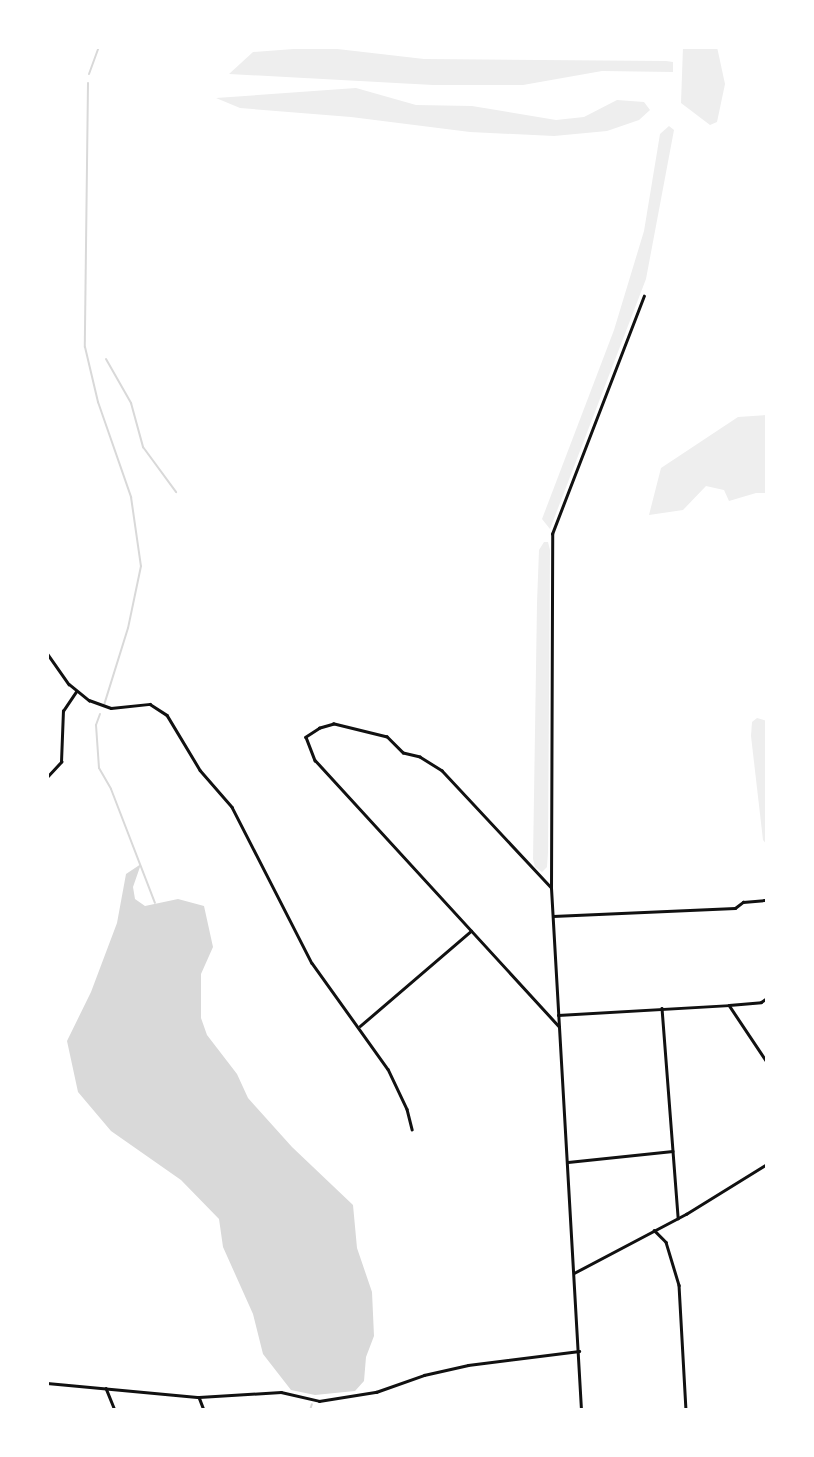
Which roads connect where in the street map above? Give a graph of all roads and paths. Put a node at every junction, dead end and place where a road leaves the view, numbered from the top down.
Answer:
1 (643, 296) dead end
2 (47, 653) edge
3 (77, 692) junction
4 (47, 777) edge
5 (47, 866) edge
6 (47, 876) edge
7 (551, 888) junction
8 (767, 900) edge
9 (553, 916) junction
10 (471, 931) junction
11 (767, 998) edge
12 (729, 1005) junction
13 (662, 1008) junction
14 (558, 1016) junction
15 (360, 1026) junction
16 (559, 1026) junction
17 (767, 1062) edge
18 (412, 1129) dead end
19 (674, 1151) junction
20 (568, 1162) junction
21 (767, 1164) edge
22 (678, 1218) junction
23 (654, 1230) junction
24 (574, 1273) junction
25 (579, 1351) junction
26 (47, 1383) edge
27 (106, 1388) junction
28 (199, 1397) junction
29 (115, 1410) edge
30 (204, 1410) edge
31 (581, 1410) edge
32 (686, 1410) edge

1 - 7 street
2 - 3 street
3 - 4 street
3 - 15 street
5 - 6 street
7 - 9 street
7 - 10 street
8 - 9 street
9 - 14 street
10 - 15 street
10 - 16 street
11 - 12 street
12 - 13 street
12 - 17 street
13 - 14 street
13 - 19 street
14 - 16 street
15 - 18 street
16 - 20 street
19 - 20 street
19 - 22 street
20 - 24 street
21 - 22 street
22 - 23 street
23 - 24 street
23 - 32 street
24 - 25 street
25 - 28 street
25 - 31 street
26 - 27 street
27 - 28 street
27 - 29 street
28 - 30 street

